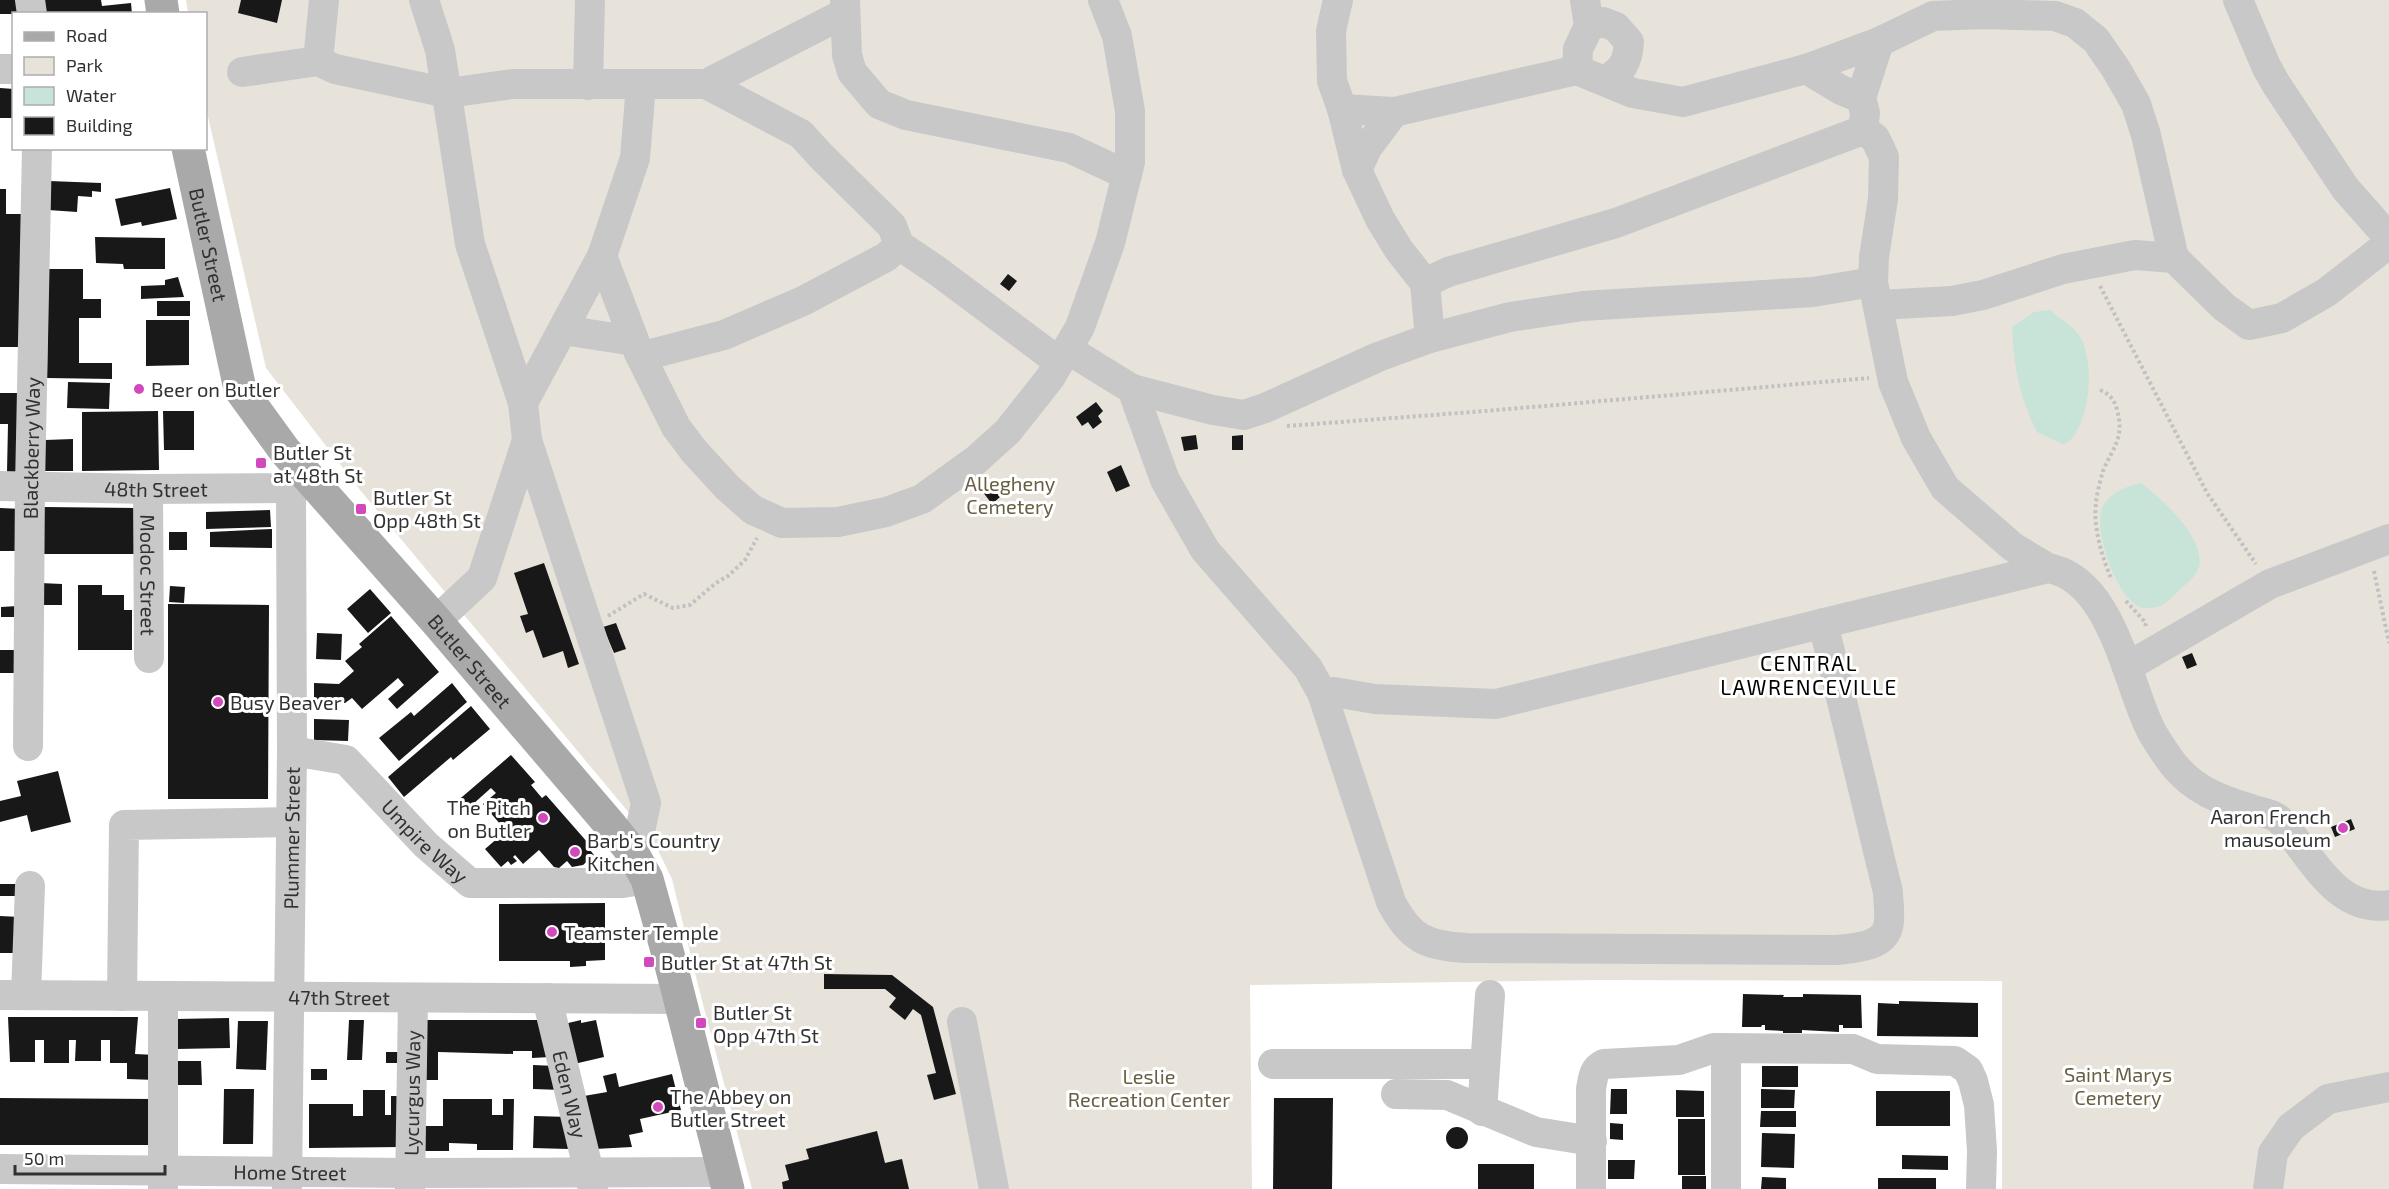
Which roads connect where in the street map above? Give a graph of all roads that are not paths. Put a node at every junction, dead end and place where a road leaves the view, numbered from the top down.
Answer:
1 (324, 0) edge
2 (424, 0) edge
3 (590, 0) edge
4 (1102, 0) edge
5 (1338, 0) edge
6 (2238, 0) edge
7 (845, 6) edge
8 (1960, 7) edge
9 (1587, 13) edge
10 (1879, 42) junction
11 (318, 61) junction
12 (1806, 69) junction
13 (1576, 70) junction
14 (242, 72) dead end
15 (1604, 80) junction
16 (706, 84) junction
17 (588, 85) junction
18 (641, 86) junction
19 (448, 93) junction
20 (1861, 98) junction
21 (1342, 109) junction
22 (1394, 112) junction
23 (1863, 130) junction
24 (37, 150) edge
25 (189, 150) edge
26 (1357, 170) junction
27 (1127, 176) junction
28 (2388, 236) edge
29 (899, 245) junction
30 (602, 256) junction
31 (2174, 258) junction
32 (1425, 283) junction
33 (1876, 294) junction
34 (563, 330) junction
35 (1430, 338) junction
36 (636, 347) junction
37 (1063, 356) junction
38 (1132, 390) junction
39 (523, 404) junction
40 (527, 440) junction
41 (300, 483) junction
42 (0, 486) edge
43 (30, 486) junction
44 (148, 489) junction
45 (2379, 543) edge
46 (2048, 568) junction
47 (436, 621) junction
48 (1823, 623) junction
49 (149, 658) dead end
50 (2127, 667) junction
51 (1322, 693) junction
52 (28, 746) dead end
53 (292, 751) junction
54 (291, 822) junction
55 (640, 866) junction
56 (30, 886) dead end
57 (2389, 905) edge
58 (13, 995) edge
59 (1490, 995) dead end
60 (122, 996) junction
61 (289, 996) junction
62 (163, 997) junction
63 (413, 998) junction
64 (547, 998) junction
65 (679, 999) junction
66 (962, 1022) dead end
67 (1273, 1064) dead end
68 (1485, 1064) junction
69 (1725, 1065) dead end
70 (2389, 1087) edge
71 (1396, 1094) dead end
72 (1482, 1111) junction
73 (1592, 1141) junction
74 (0, 1169) edge
75 (163, 1180) edge
76 (287, 1180) edge
77 (726, 1180) edge
78 (410, 1181) edge
79 (591, 1181) edge
80 (994, 1189) edge
81 (1591, 1189) edge
82 (1726, 1189) edge
83 (1981, 1189) edge
84 (2268, 1189) edge

1 - 11 street
2 - 19 street
3 - 17 street
4 - 27 street
5 - 21 street
6 - 28 street
7 - 16 street
7 - 27 street
8 - 10 street
8 - 31 street
9 - 13 street
9 - 15 street
10 - 12 street
10 - 20 street
11 - 14 street
11 - 19 street
12 - 15 street
12 - 20 street
13 - 15 street
13 - 22 street
16 - 18 street
16 - 29 street
17 - 18 street
17 - 19 street
18 - 30 street
19 - 39 street
20 - 23 street
21 - 22 street
21 - 26 street
22 - 26 street
23 - 32 street
23 - 33 street
24 - 43 street, Blackberry Way
25 - 41 main road, Butler Street
26 - 32 street
27 - 37 street
28 - 31 street
29 - 36 street
29 - 37 street
30 - 34 street
30 - 36 street
31 - 33 street
32 - 35 street
33 - 35 street
33 - 46 street
34 - 36 street
34 - 39 street
35 - 38 street
36 - 37 street
37 - 38 street
38 - 51 street
39 - 40 street
40 - 47 street
40 - 55 street
41 - 44 street, 48th Street
41 - 47 main road, Butler Street
41 - 53 street, Plummer Street
42 - 43 street, 48th Street
43 - 44 street, 48th Street
43 - 52 street, Blackberry Way
44 - 49 street, Modoc Street
45 - 50 street
46 - 48 street
46 - 50 street
47 - 55 main road, Butler Street
48 - 51 street
48 - 51 street
50 - 57 street
53 - 54 street, Plummer Street
53 - 55 street, Umpire Way
54 - 60 street
54 - 61 street, Plummer Street
55 - 65 main road, Butler Street
56 - 58 street
58 - 60 street, 47th Street
59 - 68 street
60 - 62 street, 47th Street
61 - 62 street, 47th Street
61 - 63 street, 47th Street
61 - 76 street, Plummer Street
62 - 75 street
63 - 64 street, 47th Street
63 - 78 street, Lycurgus Way
64 - 65 street, 47th Street
64 - 79 street, Eden Way
65 - 77 main road, Butler Street
66 - 80 street
67 - 68 street
68 - 72 street
69 - 82 street
70 - 84 street
71 - 72 street
72 - 73 street
73 - 81 street
73 - 83 street
74 - 75 street, Home Street
75 - 76 street, Home Street
76 - 78 street, Home Street
77 - 79 street, Home Street
78 - 79 street, Home Street

